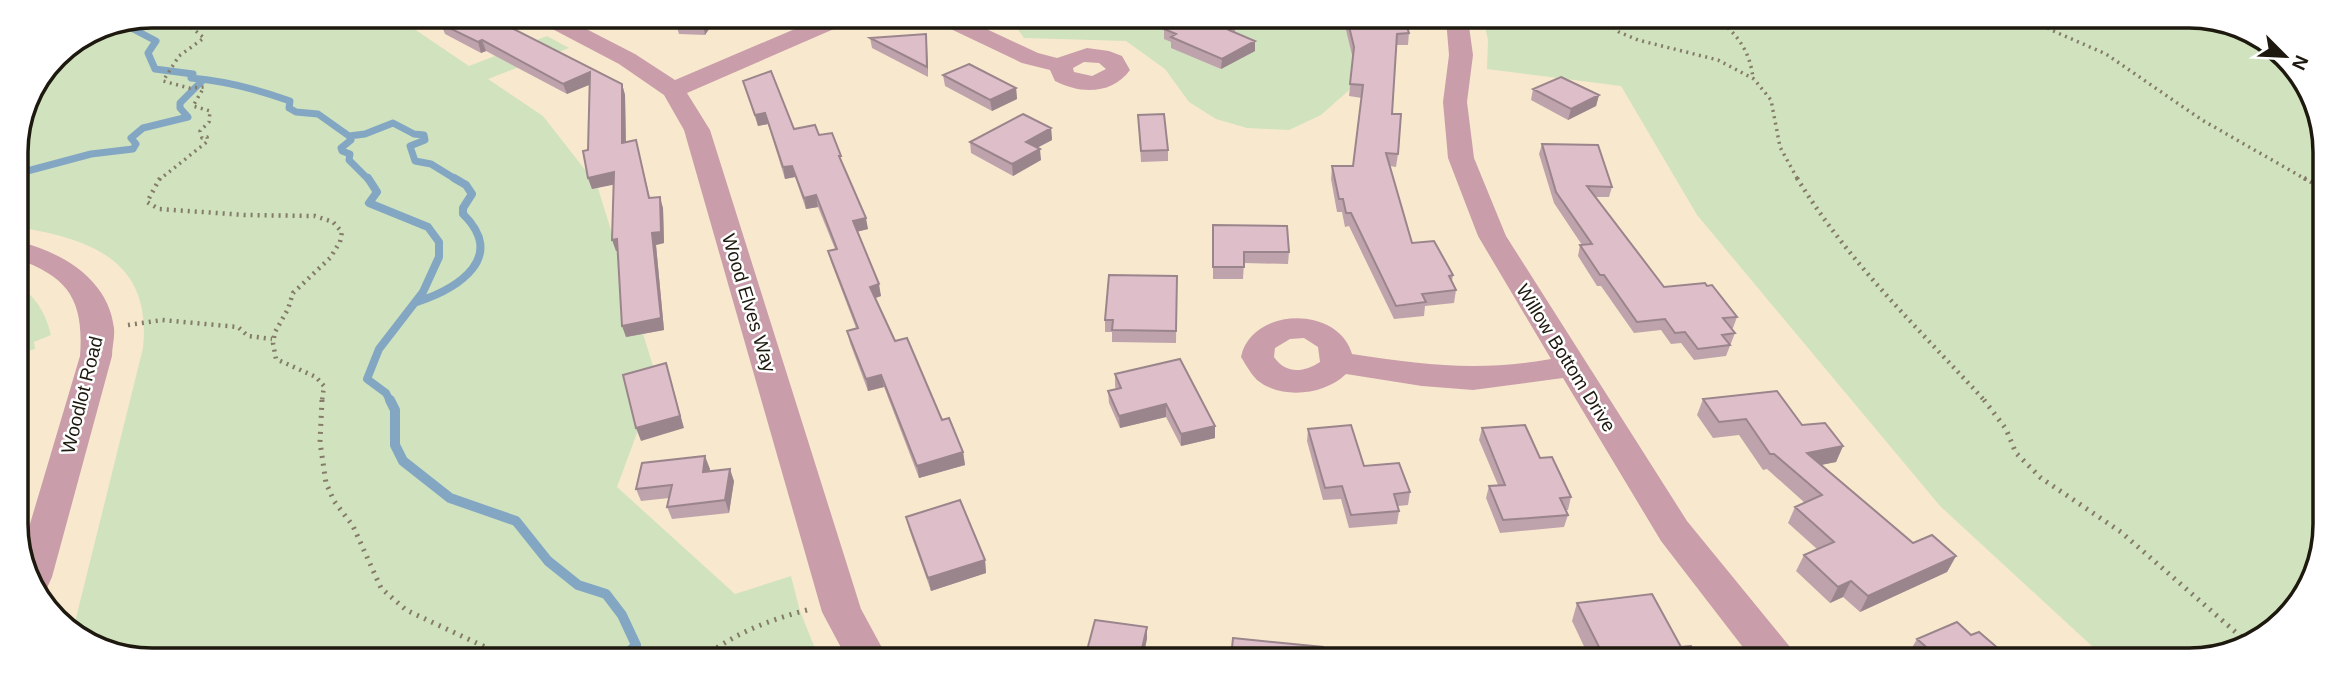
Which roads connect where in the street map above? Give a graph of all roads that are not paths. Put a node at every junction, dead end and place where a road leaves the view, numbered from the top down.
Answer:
1 (568, 28) edge
2 (817, 28) edge
3 (966, 28) edge
4 (1458, 28) edge
5 (1061, 66) dead end
6 (673, 90) junction
7 (28, 254) edge
8 (1339, 362) dead end
9 (1570, 366) junction
10 (36, 567) edge
11 (862, 648) edge
12 (1767, 648) edge

1 - 6 street, Wood Elves Way
2 - 6 street
3 - 5 street
4 - 9 street, Willow Bottom Drive
6 - 11 street, Wood Elves Way
7 - 10 street, Woodlot Road
8 - 9 street
9 - 12 street, Willow Bottom Drive

